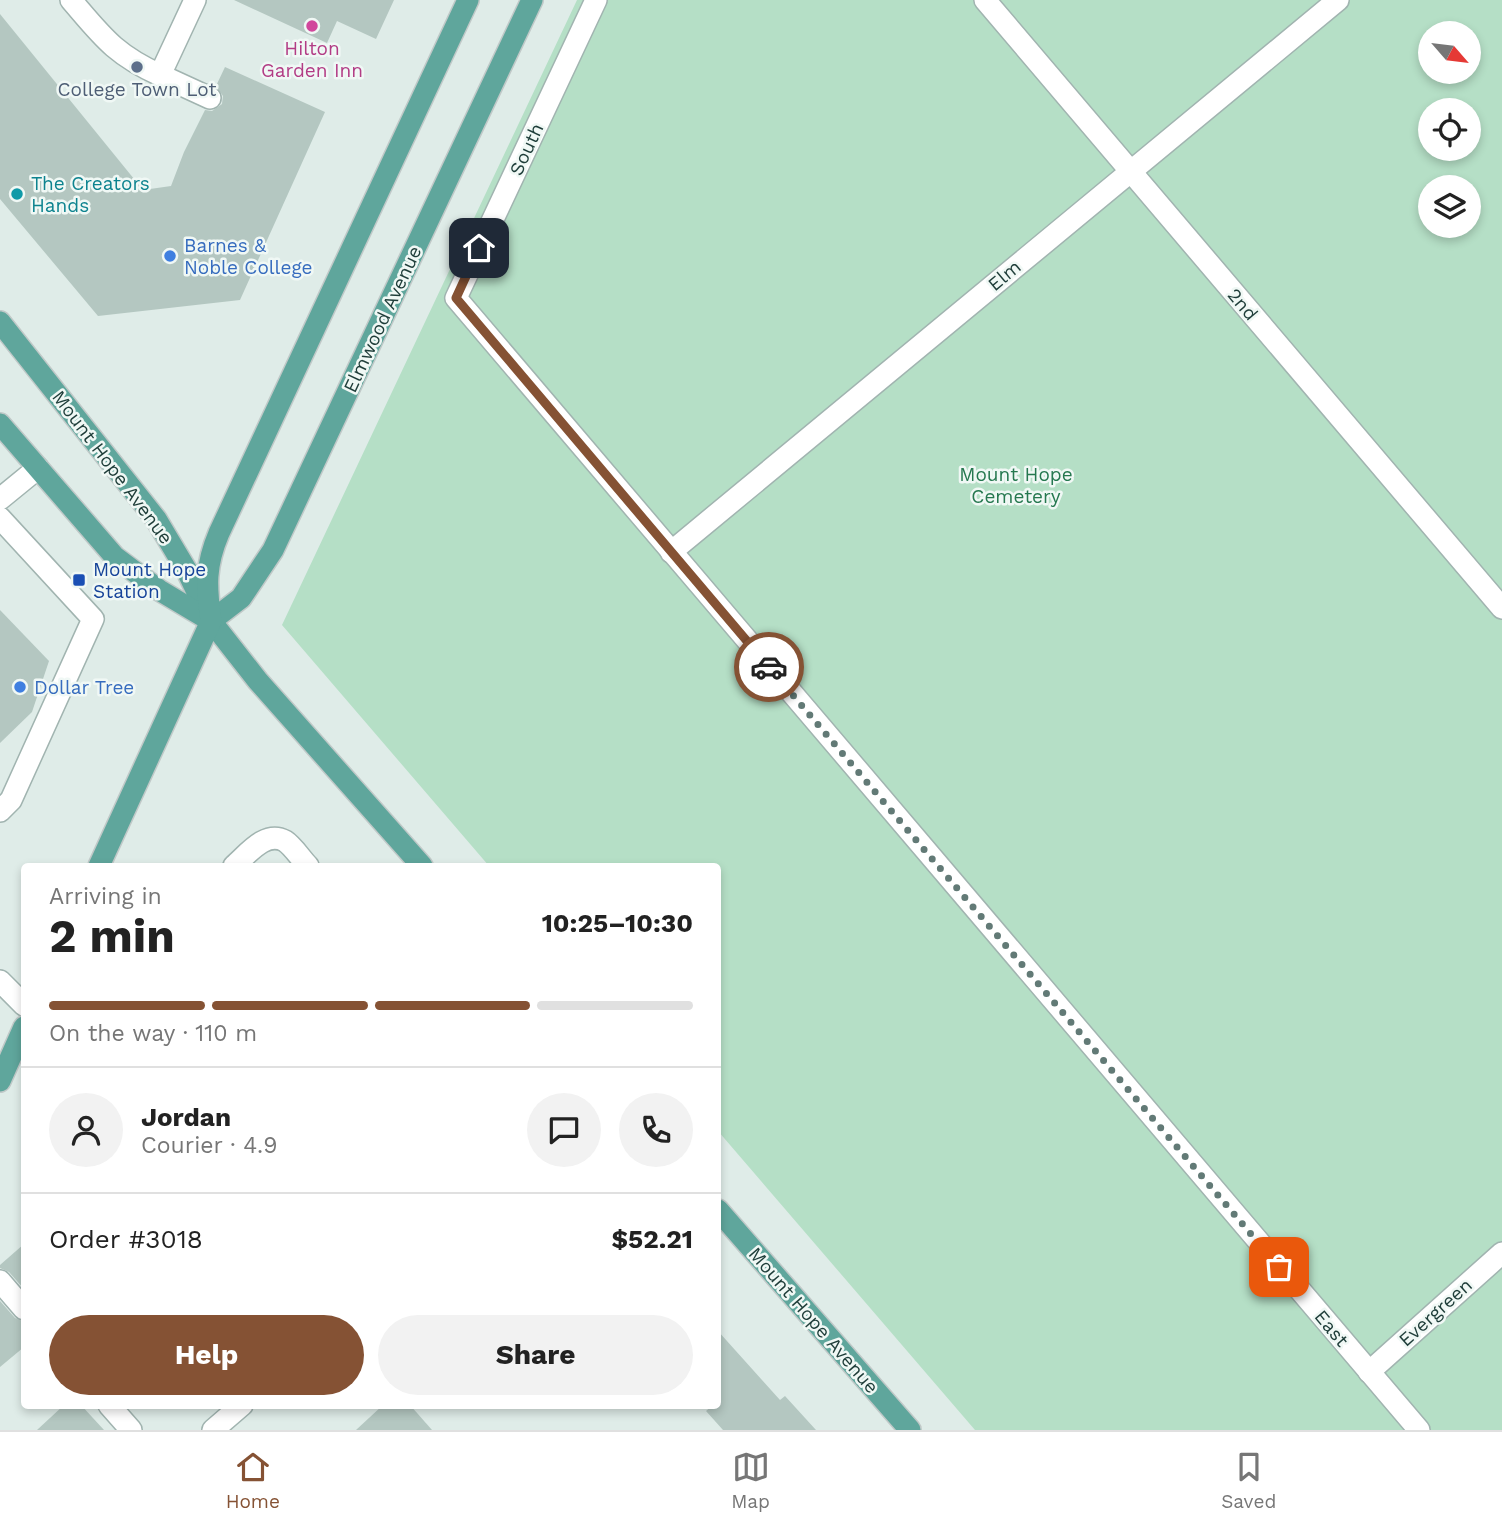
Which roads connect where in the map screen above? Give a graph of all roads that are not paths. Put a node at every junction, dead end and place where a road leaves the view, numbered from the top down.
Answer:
1 (71, 0) edge
2 (195, 0) edge
3 (468, 0) edge
4 (532, 0) edge
5 (596, 0) edge
6 (985, 0) edge
7 (1338, 0) edge
8 (160, 75) junction
9 (210, 98) dead end
10 (1129, 171) junction
11 (456, 298) joint
12 (0, 322) edge
13 (0, 424) edge
14 (38, 468) junction
15 (0, 499) edge
16 (0, 518) edge
17 (671, 552) junction
18 (1502, 608) edge
19 (211, 621) junction
20 (0, 811) edge
21 (106, 861) edge
22 (236, 863) edge
23 (305, 863) edge
24 (414, 863) edge
25 (0, 981) edge
26 (21, 1002) edge
27 (21, 1034) edge
28 (0, 1081) edge
29 (721, 1214) edge
30 (1502, 1253) edge
31 (0, 1281) edge
32 (21, 1306) edge
33 (1369, 1372) junction
34 (113, 1409) edge
35 (237, 1409) edge
36 (903, 1427) edge
37 (131, 1430) edge
38 (213, 1430) edge
39 (1419, 1430) edge

1 - 8 street
2 - 8 street
3 - 19 main road
4 - 19 main road, Elmwood Avenue
5 - 11 street, South
6 - 10 street, 2nd
7 - 10 street, Elm
8 - 9 street
10 - 17 street, Elm
10 - 18 street, 2nd
11 - 17 street, East
12 - 19 main road, Mount Hope Avenue
13 - 14 main road, Mount Hope Avenue
14 - 15 street
14 - 19 main road, Mount Hope Avenue
16 - 20 street
17 - 33 street, East
19 - 21 main road, Elmwood Avenue
19 - 24 main road, Mount Hope Avenue
22 - 23 street
25 - 26 street
27 - 28 main road
29 - 36 main road, Mount Hope Avenue
30 - 33 street, Evergreen
31 - 32 street
33 - 39 street, East
34 - 37 street
35 - 38 street

